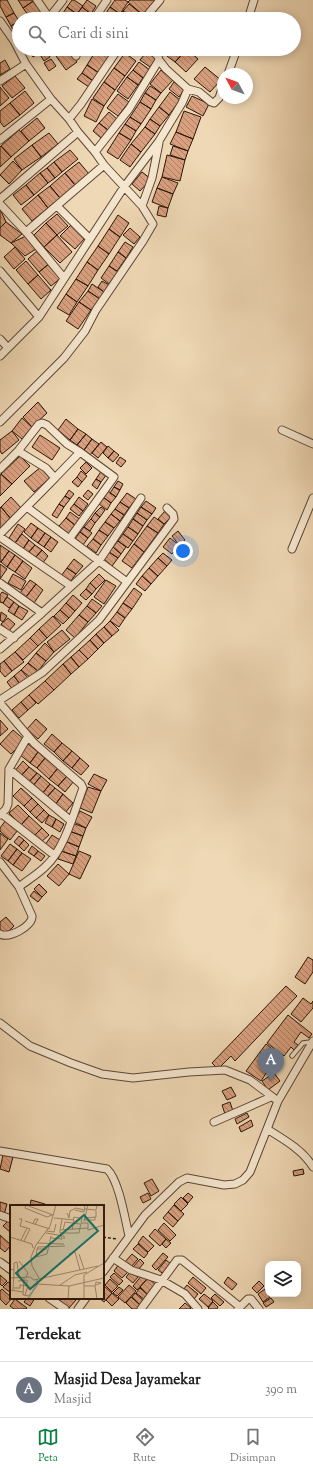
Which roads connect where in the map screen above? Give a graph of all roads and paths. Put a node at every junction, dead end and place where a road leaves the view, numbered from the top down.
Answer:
1 (37, 0) edge
2 (63, 0) edge
3 (108, 0) edge
4 (160, 0) edge
5 (254, 0) edge
6 (45, 12) edge
7 (55, 12) edge
8 (99, 12) edge
9 (150, 12) edge
10 (250, 12) edge
11 (0, 21) edge
12 (12, 38) edge
13 (22, 56) edge
14 (113, 56) edge
15 (159, 56) edge
16 (234, 56) edge
17 (158, 60) junction
18 (26, 64) junction
19 (230, 68) edge
20 (0, 81) edge
21 (188, 89) junction
22 (51, 99) junction
23 (217, 100) edge
24 (69, 119) junction
25 (78, 132) junction
26 (0, 140) edge
27 (160, 141) junction
28 (95, 152) junction
29 (104, 166) junction
30 (124, 187) junction
31 (0, 199) edge
32 (0, 204) edge
33 (57, 206) junction
34 (142, 206) junction
35 (26, 232) junction
36 (90, 239) junction
37 (0, 271) edge
38 (64, 278) junction
39 (39, 317) junction
40 (0, 339) edge
41 (8, 348) junction
42 (0, 356) edge
43 (0, 422) edge
44 (282, 430) dead end
45 (313, 444) edge
46 (18, 451) junction
47 (80, 452) junction
48 (0, 468) edge
49 (56, 478) junction
50 (141, 498) dead end
51 (313, 498) edge
52 (28, 508) junction
53 (167, 508) dead end
54 (0, 535) edge
55 (70, 538) junction
56 (292, 549) dead end
57 (99, 561) junction
58 (127, 582) junction
59 (0, 583) edge
60 (71, 586) junction
61 (42, 613) junction
62 (0, 629) edge
63 (14, 638) junction
64 (0, 649) edge
65 (0, 700) edge
66 (0, 703) edge
67 (28, 736) junction
68 (9, 769) junction
69 (1, 814) edge
70 (70, 821) junction
71 (54, 855) junction
72 (0, 862) edge
73 (19, 887) junction
74 (0, 934) edge
75 (0, 1023) edge
76 (313, 1041) edge
77 (292, 1056) dead end
78 (271, 1097) junction
79 (278, 1101) junction
80 (214, 1122) dead end
81 (267, 1129) junction
82 (0, 1151) edge
83 (313, 1167) edge
84 (0, 1216) edge
85 (10, 1220) edge
86 (104, 1237) edge
87 (127, 1238) junction
88 (113, 1258) junction
89 (0, 1262) edge
90 (10, 1269) edge
91 (104, 1271) edge
92 (161, 1280) junction
93 (50, 1299) edge
94 (85, 1299) edge
95 (239, 1308) edge
96 (64, 1309) edge
97 (78, 1309) edge
98 (141, 1309) edge
99 (198, 1309) edge
100 (259, 1309) edge

1 - 6 street
2 - 7 street
3 - 8 street
4 - 9 street
5 - 10 street
11 - 12 street
13 - 18 street
14 - 24 street
15 - 17 street
16 - 19 street
17 - 21 street
17 - 28 street
18 - 20 street
18 - 22 street
21 - 23 street
21 - 27 street
22 - 24 street
22 - 26 street
24 - 25 street
25 - 28 street
25 - 31 street
27 - 30 street
27 - 34 street
28 - 29 street
29 - 30 street
29 - 33 street
30 - 34 street
30 - 36 street
32 - 35 street
33 - 35 street
33 - 36 street
34 - 43 street
35 - 38 street
36 - 38 street
37 - 39 street
38 - 39 street
39 - 41 street
40 - 41 street
41 - 42 street
44 - 45 street
46 - 47 street
46 - 48 street
46 - 49 street
47 - 49 street
47 - 55 street
49 - 52 street
50 - 57 street
51 - 56 street
52 - 54 street
52 - 55 street
53 - 58 street
54 - 60 street
55 - 57 street
57 - 58 street
57 - 60 street
58 - 65 street
59 - 61 street
60 - 61 street
61 - 63 street
62 - 63 street
63 - 64 street
66 - 67 street
67 - 68 street
67 - 70 street
68 - 69 street
68 - 70 street
69 - 71 street
70 - 71 street
71 - 73 street
72 - 73 street
73 - 74 street
75 - 78 street
76 - 77 lane
76 - 79 street
78 - 79 street
78 - 80 street
79 - 81 street
81 - 83 street
81 - 87 street
82 - 87 street
84 - 85 street
86 - 87 path
87 - 88 street
88 - 91 street
88 - 92 street
89 - 90 street
92 - 95 street
92 - 98 street
92 - 99 street
93 - 96 street
94 - 97 street
95 - 100 street

